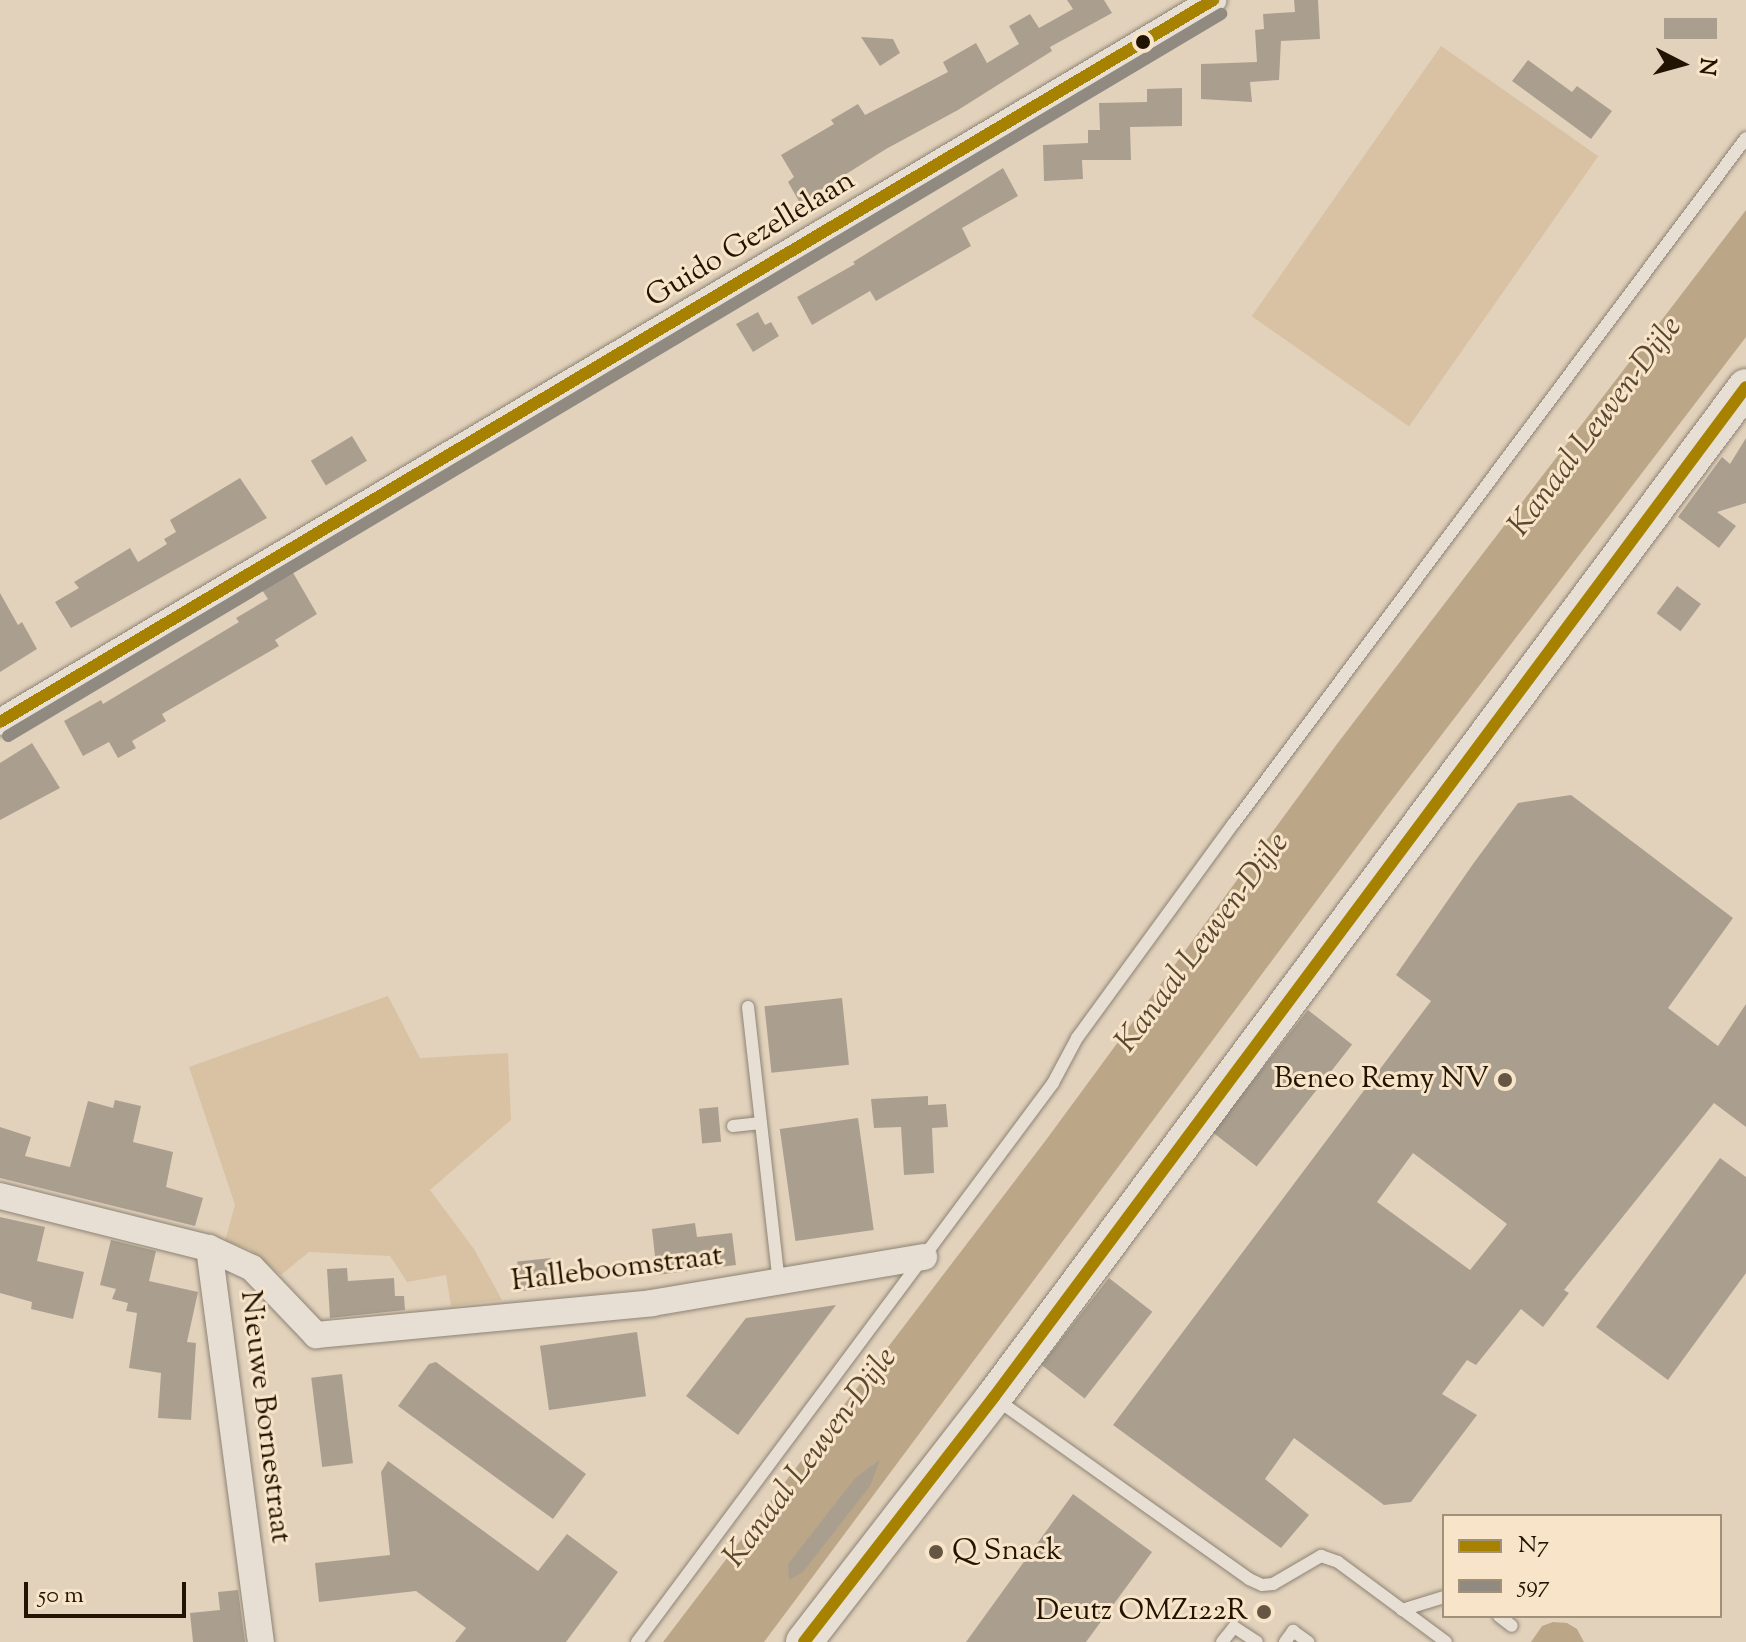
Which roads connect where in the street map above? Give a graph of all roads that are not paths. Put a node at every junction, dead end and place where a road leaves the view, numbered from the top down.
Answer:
1 (1213, 0) edge
2 (1746, 138) edge
3 (1746, 387) edge
4 (0, 722) edge
5 (748, 1007) dead end
6 (761, 1123) junction
7 (733, 1126) dead end
8 (0, 1196) edge
9 (209, 1248) junction
10 (924, 1257) junction
11 (779, 1282) junction
12 (994, 1397) junction
13 (1442, 1598) edge
14 (1402, 1610) junction
15 (1502, 1618) edge
16 (1512, 1626) dead end
17 (261, 1642) edge
18 (637, 1642) edge
19 (804, 1642) edge
20 (1222, 1642) edge
21 (1257, 1642) edge
22 (1285, 1642) edge
23 (1308, 1642) edge
24 (1446, 1642) edge

1 - 4 street, Guido Gezellelaan
2 - 10 lane
3 - 12 street
5 - 6 lane
6 - 7 lane
6 - 11 lane
8 - 9 street
9 - 11 street, Halleboomstraat
9 - 17 street, Nieuwe Bornestraat
10 - 11 street, Halleboomstraat
10 - 18 lane
12 - 14 lane
12 - 19 street
13 - 14 lane
14 - 24 lane
15 - 16 lane
20 - 21 lane
22 - 23 lane

